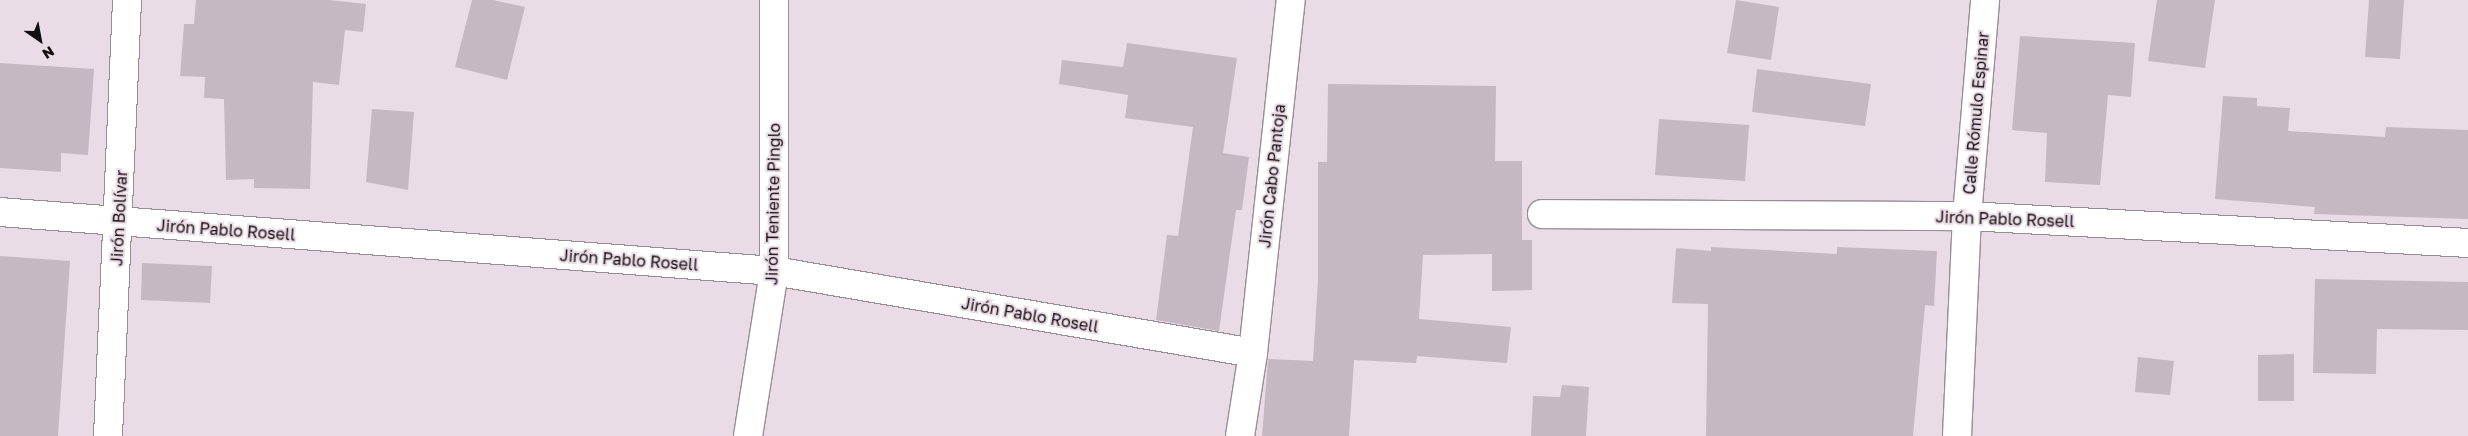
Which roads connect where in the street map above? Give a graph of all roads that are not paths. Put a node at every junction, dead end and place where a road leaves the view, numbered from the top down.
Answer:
1 (127, 0) edge
2 (774, 0) edge
3 (1290, 0) edge
4 (1986, 0) edge
5 (0, 212) edge
6 (1542, 214) dead end
7 (1967, 216) junction
8 (119, 222) junction
9 (2468, 243) edge
10 (774, 272) junction
11 (1253, 353) junction
12 (108, 436) edge
13 (748, 436) edge
14 (1240, 436) edge
15 (1957, 436) edge

1 - 8 street, Jirón Bolívar
2 - 10 street, Jirón Teniente Pinglo
3 - 11 street, Jirón Cabo Pantoja
4 - 7 street, Calle Rómulo Espinar
5 - 8 street, Jirón Pablo Rosell
6 - 7 street, Jirón Pablo Rosell
7 - 9 street, Jirón Pablo Rosell
7 - 15 street, Calle Rómulo Espinar
8 - 10 street, Jirón Pablo Rosell
8 - 12 street, Jirón Bolívar
10 - 11 street, Jirón Pablo Rosell
10 - 13 street, Jirón Teniente Pinglo
11 - 14 street, Jirón Cabo Pantoja

